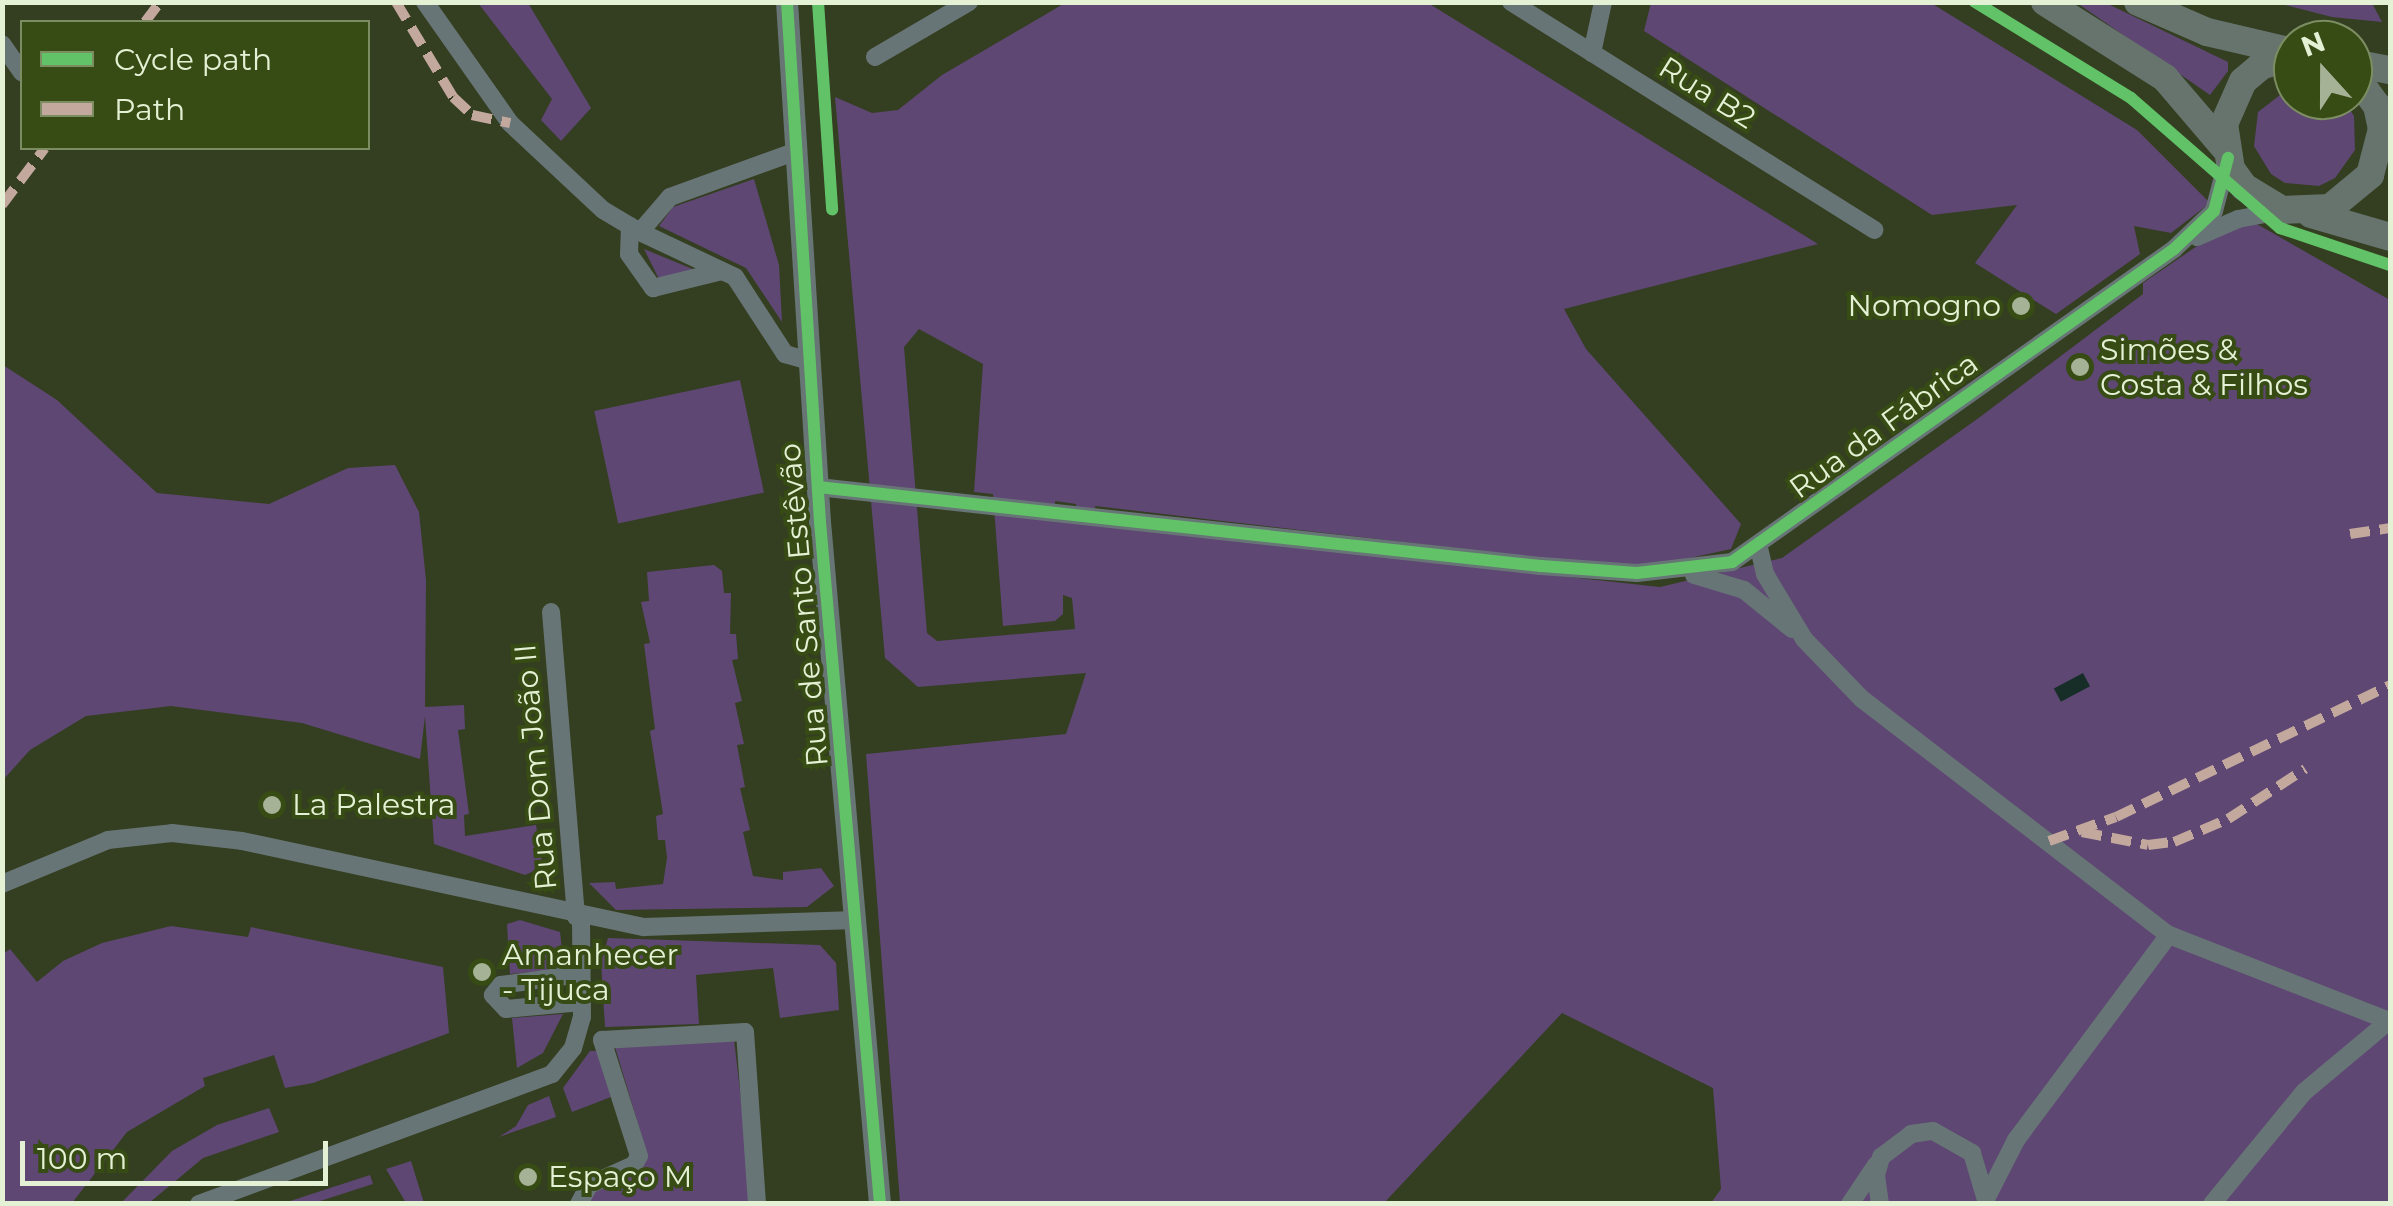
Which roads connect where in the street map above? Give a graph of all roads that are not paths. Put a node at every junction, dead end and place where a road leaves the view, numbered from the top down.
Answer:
1 (425, 2) edge
2 (787, 2) edge
3 (969, 2) edge
4 (1511, 2) edge
5 (1603, 2) edge
6 (2045, 2) edge
7 (2138, 2) edge
8 (2, 44) edge
9 (2273, 49) edge
10 (1592, 53) junction
11 (875, 58) dead end
12 (2273, 62) edge
13 (20, 70) edge
14 (2373, 100) edge
15 (2385, 150) edge
16 (797, 151) junction
17 (2226, 152) junction
18 (2294, 212) junction
19 (635, 229) junction
20 (1874, 230) dead end
21 (2390, 237) edge
22 (2174, 249) junction
23 (722, 271) junction
24 (809, 361) junction
25 (818, 488) junction
26 (1759, 548) junction
27 (1673, 572) junction
28 (550, 612) dead end
29 (1804, 638) junction
30 (2, 884) edge
31 (578, 918) junction
32 (856, 920) junction
33 (2169, 934) junction
34 (582, 974) junction
35 (582, 1002) junction
36 (2390, 1021) edge
37 (578, 1032) junction
38 (602, 1040) junction
39 (2016, 1140) junction
40 (1972, 1152) junction
41 (1882, 1157) junction
42 (1985, 1201) edge
43 (199, 1204) edge
44 (579, 1204) edge
45 (757, 1204) edge
46 (880, 1204) edge
47 (1850, 1204) edge
48 (1880, 1204) edge
49 (2212, 1204) edge

1 - 19 street
2 - 16 street, Rua de Santo Estêvão
3 - 11 street
4 - 10 street, Rua B2
5 - 10 street
6 - 17 main road
7 - 9 main road
8 - 13 street
10 - 20 street, Rua B2
12 - 17 main road
14 - 15 main road
15 - 18 main road
16 - 19 street
16 - 24 street, Rua de Santo Estêvão
17 - 18 main road
17 - 22 street
18 - 21 main road
18 - 22 street
19 - 23 street
19 - 23 street
22 - 26 street, Rua da Fábrica
23 - 24 street
24 - 25 street, Rua de Santo Estêvão
25 - 27 street, Rua da Fábrica
25 - 32 street, Rua de Santo Estêvão
26 - 27 street, Rua da Fábrica
26 - 29 street
27 - 29 street
28 - 31 street, Rua Dom João II
29 - 33 street
30 - 31 street
31 - 32 street
31 - 34 street, Rua Dom João II
32 - 46 street, Rua de Santo Estêvão
33 - 36 street
33 - 39 street
34 - 35 street, Rua Dom João II
34 - 35 street
35 - 37 street, Rua Dom João II
36 - 49 street
37 - 38 street
37 - 43 street
38 - 44 street
38 - 45 street
39 - 40 street
39 - 42 street
40 - 41 street
40 - 42 street
41 - 47 street
41 - 48 street

